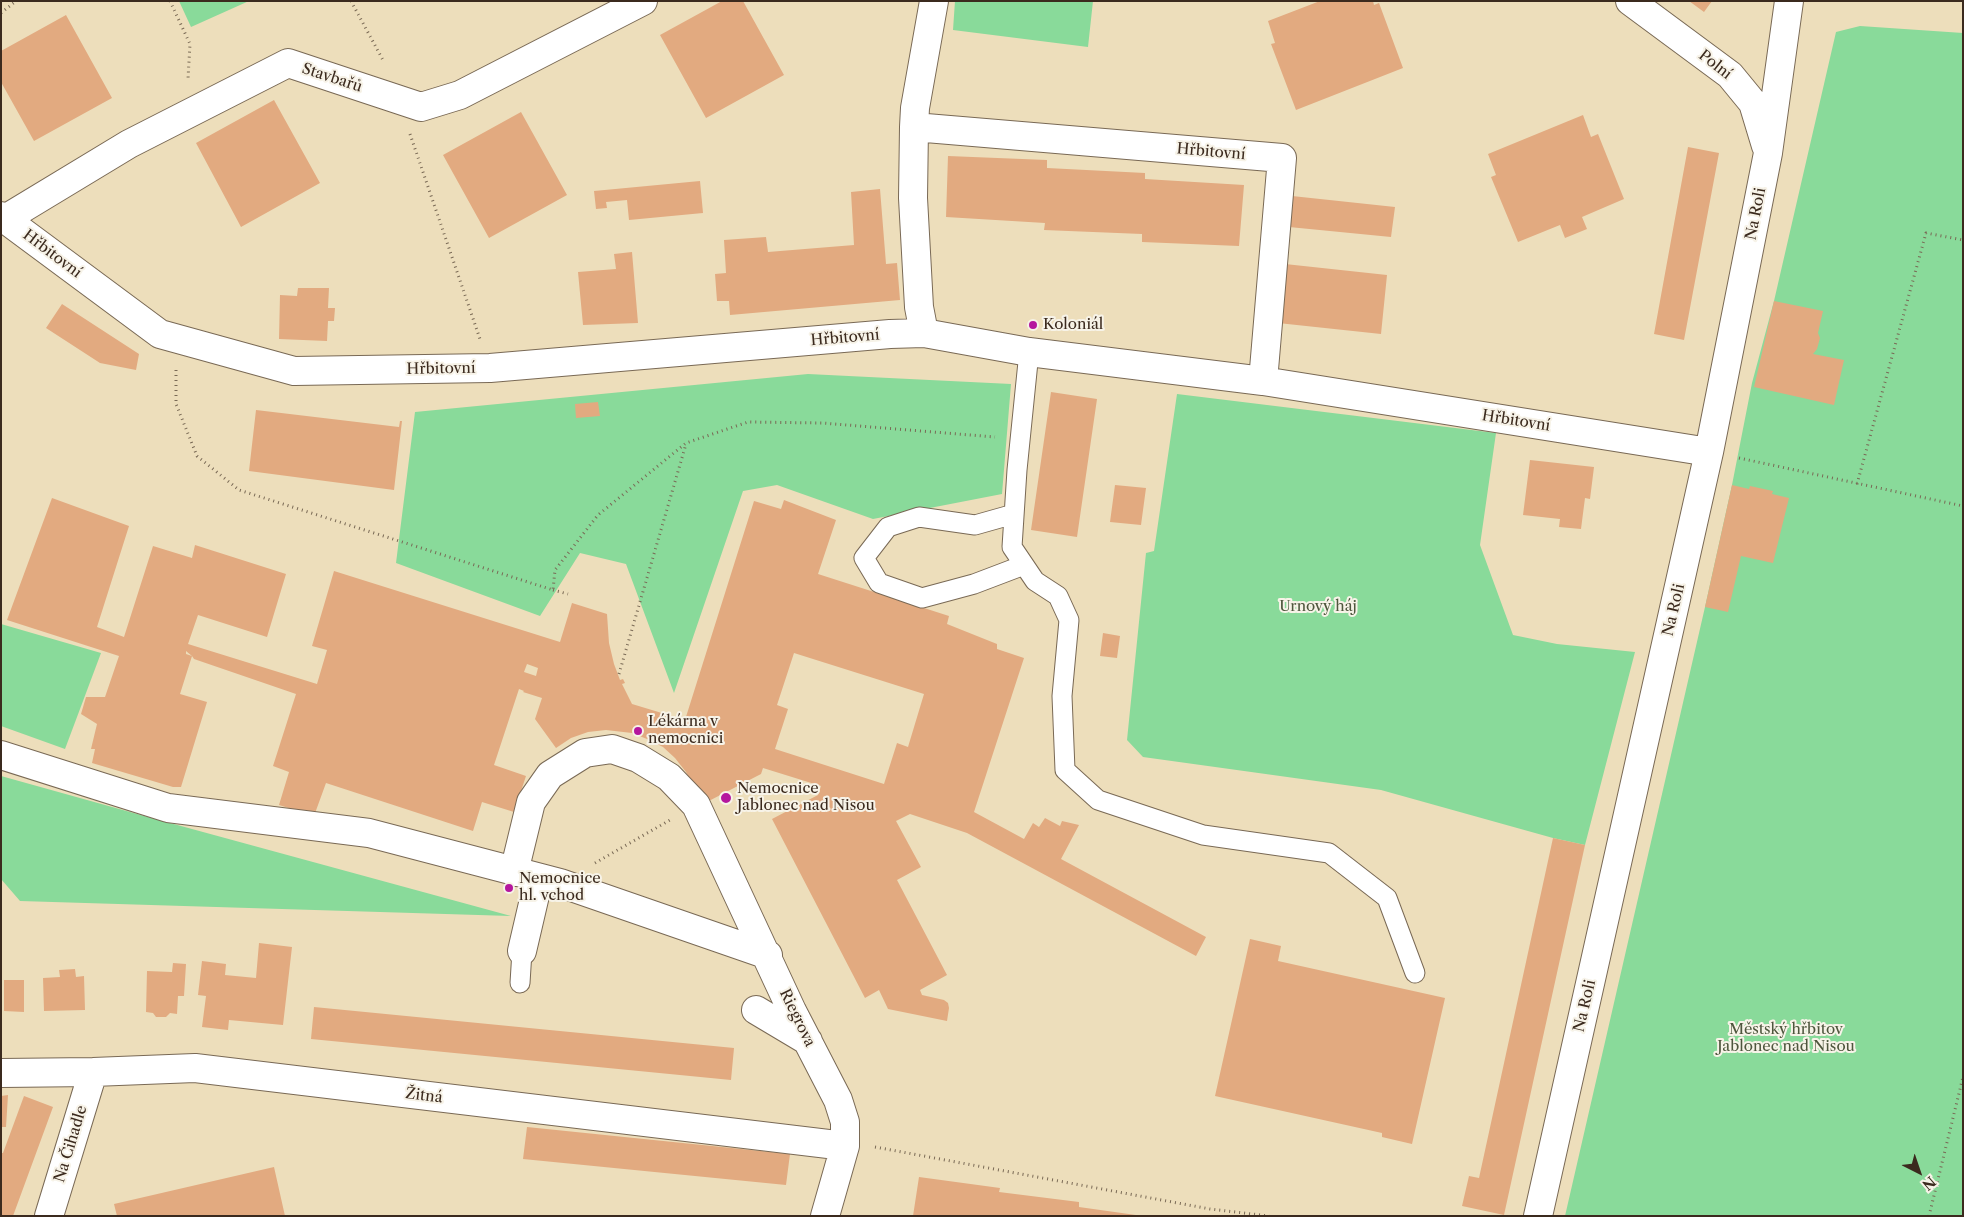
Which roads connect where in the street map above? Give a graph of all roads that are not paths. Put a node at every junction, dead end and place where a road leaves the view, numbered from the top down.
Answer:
1 (643, 1) edge
2 (934, 1) edge
3 (1630, 1) edge
4 (1789, 1) edge
5 (914, 127) junction
6 (1768, 153) junction
7 (3, 217) edge
8 (924, 333) junction
9 (1029, 352) junction
10 (1262, 381) junction
11 (1709, 452) junction
12 (1014, 514) junction
13 (1024, 565) junction
14 (1, 755) edge
15 (538, 878) junction
16 (522, 951) joint
17 (768, 955) junction
18 (1415, 973) dead end
19 (520, 983) dead end
20 (756, 1010) dead end
21 (808, 1041) junction
22 (93, 1072) junction
23 (1, 1073) edge
24 (845, 1146) junction
25 (49, 1216) edge
26 (825, 1216) edge
27 (1538, 1216) edge

1 - 7 street, Stavbařů
2 - 5 street
3 - 6 street, Polní
4 - 6 street, Na Roli
5 - 8 street
5 - 10 street, Hřbitovní
6 - 11 street, Na Roli
7 - 8 street, Hřbitovní
8 - 9 street, Hřbitovní
9 - 10 street, Hřbitovní
9 - 12 lane
10 - 11 street, Hřbitovní
11 - 27 street, Na Roli
12 - 13 lane
12 - 13 lane
13 - 18 lane
14 - 15 street
15 - 16 street, Riegrova
15 - 17 street
15 - 17 street, Riegrova
16 - 19 lane
17 - 21 street, Riegrova
20 - 21 street
21 - 24 street, Riegrova
22 - 23 street, Žitná
22 - 24 street, Žitná
22 - 25 street, Na Čihadle
24 - 26 street, Riegrova

